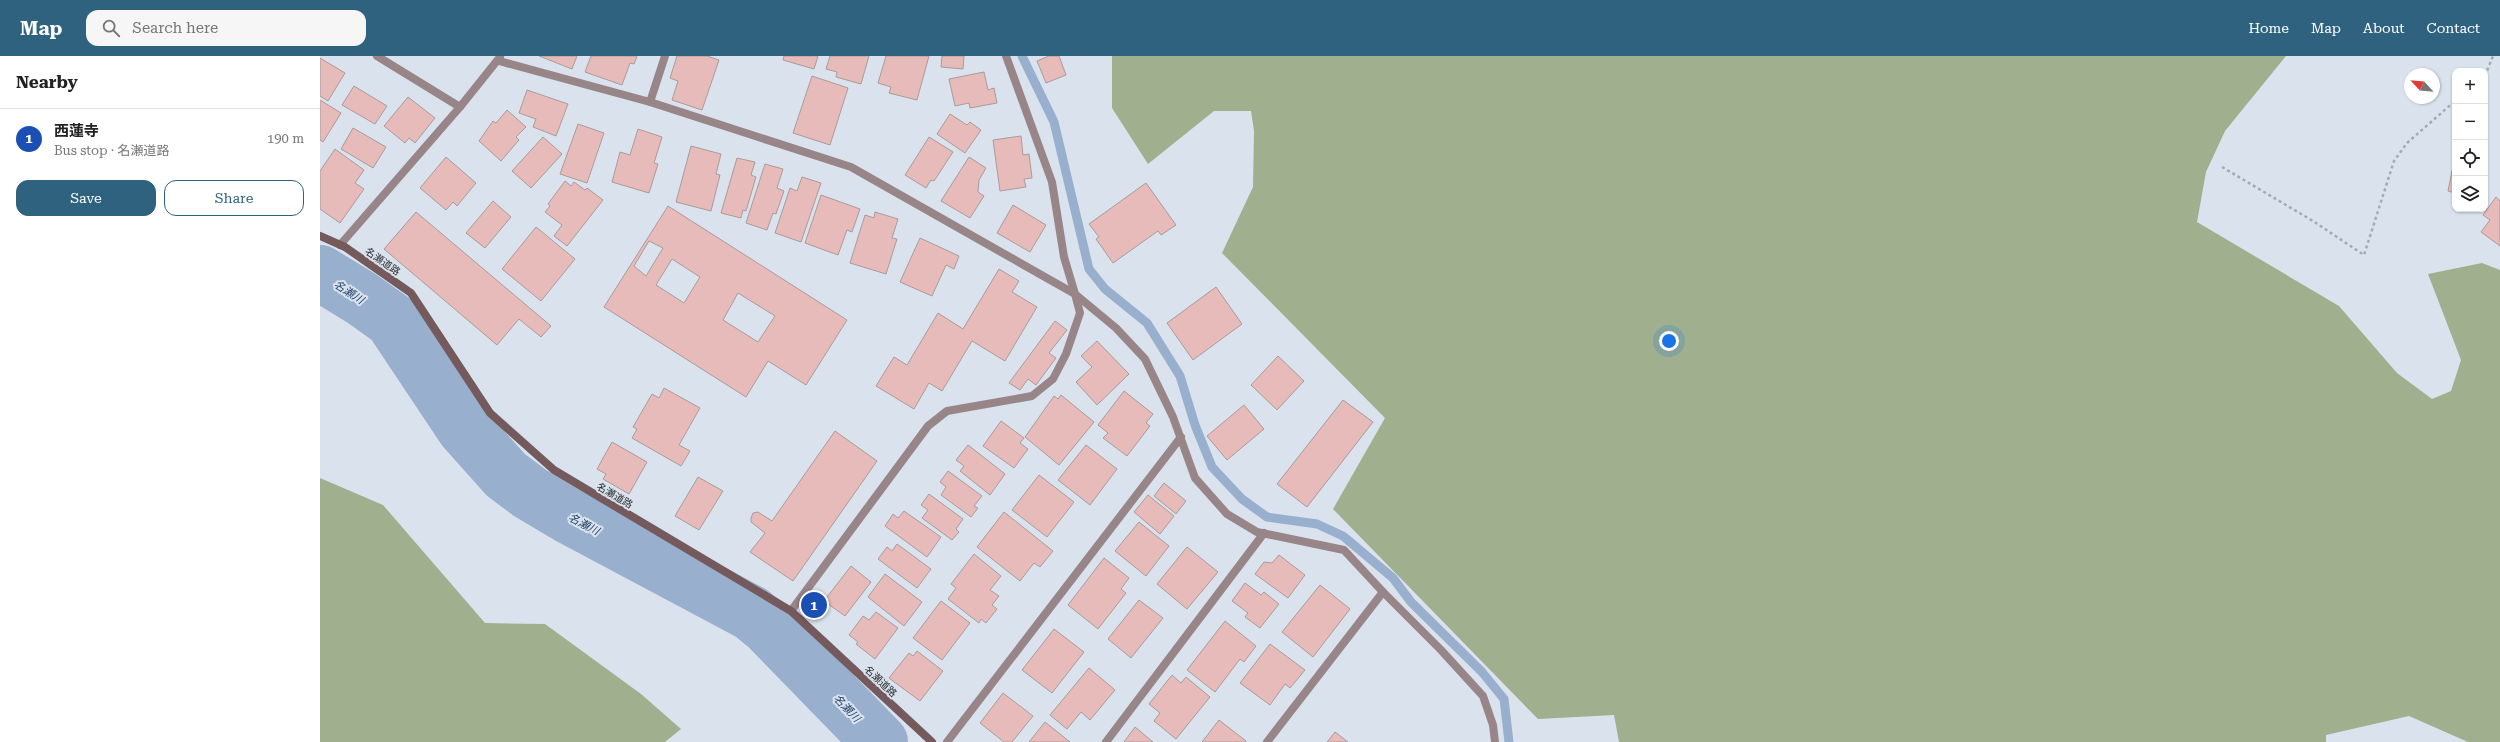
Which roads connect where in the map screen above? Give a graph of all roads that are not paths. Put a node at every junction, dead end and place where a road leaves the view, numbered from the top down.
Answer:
1 (377, 56) edge
2 (665, 56) edge
3 (1006, 56) edge
4 (500, 58) edge
5 (650, 102) junction
6 (460, 107) junction
7 (320, 236) edge
8 (340, 245) junction
9 (1076, 294) junction
10 (1181, 437) junction
11 (1264, 533) junction
12 (1383, 592) junction
13 (791, 612) junction
14 (932, 742) edge
15 (947, 742) edge
16 (1106, 742) edge
17 (1267, 742) edge
18 (1495, 742) edge

1 - 6 street
2 - 5 street
3 - 9 street
4 - 5 street
4 - 6 street
5 - 9 street
6 - 8 street
7 - 8 street, 名瀬道路
8 - 13 street, 名瀬道路
9 - 10 street
9 - 13 street
10 - 11 street
10 - 15 street
11 - 12 street
11 - 16 street
12 - 17 street
12 - 18 street
13 - 14 street, 名瀬道路

